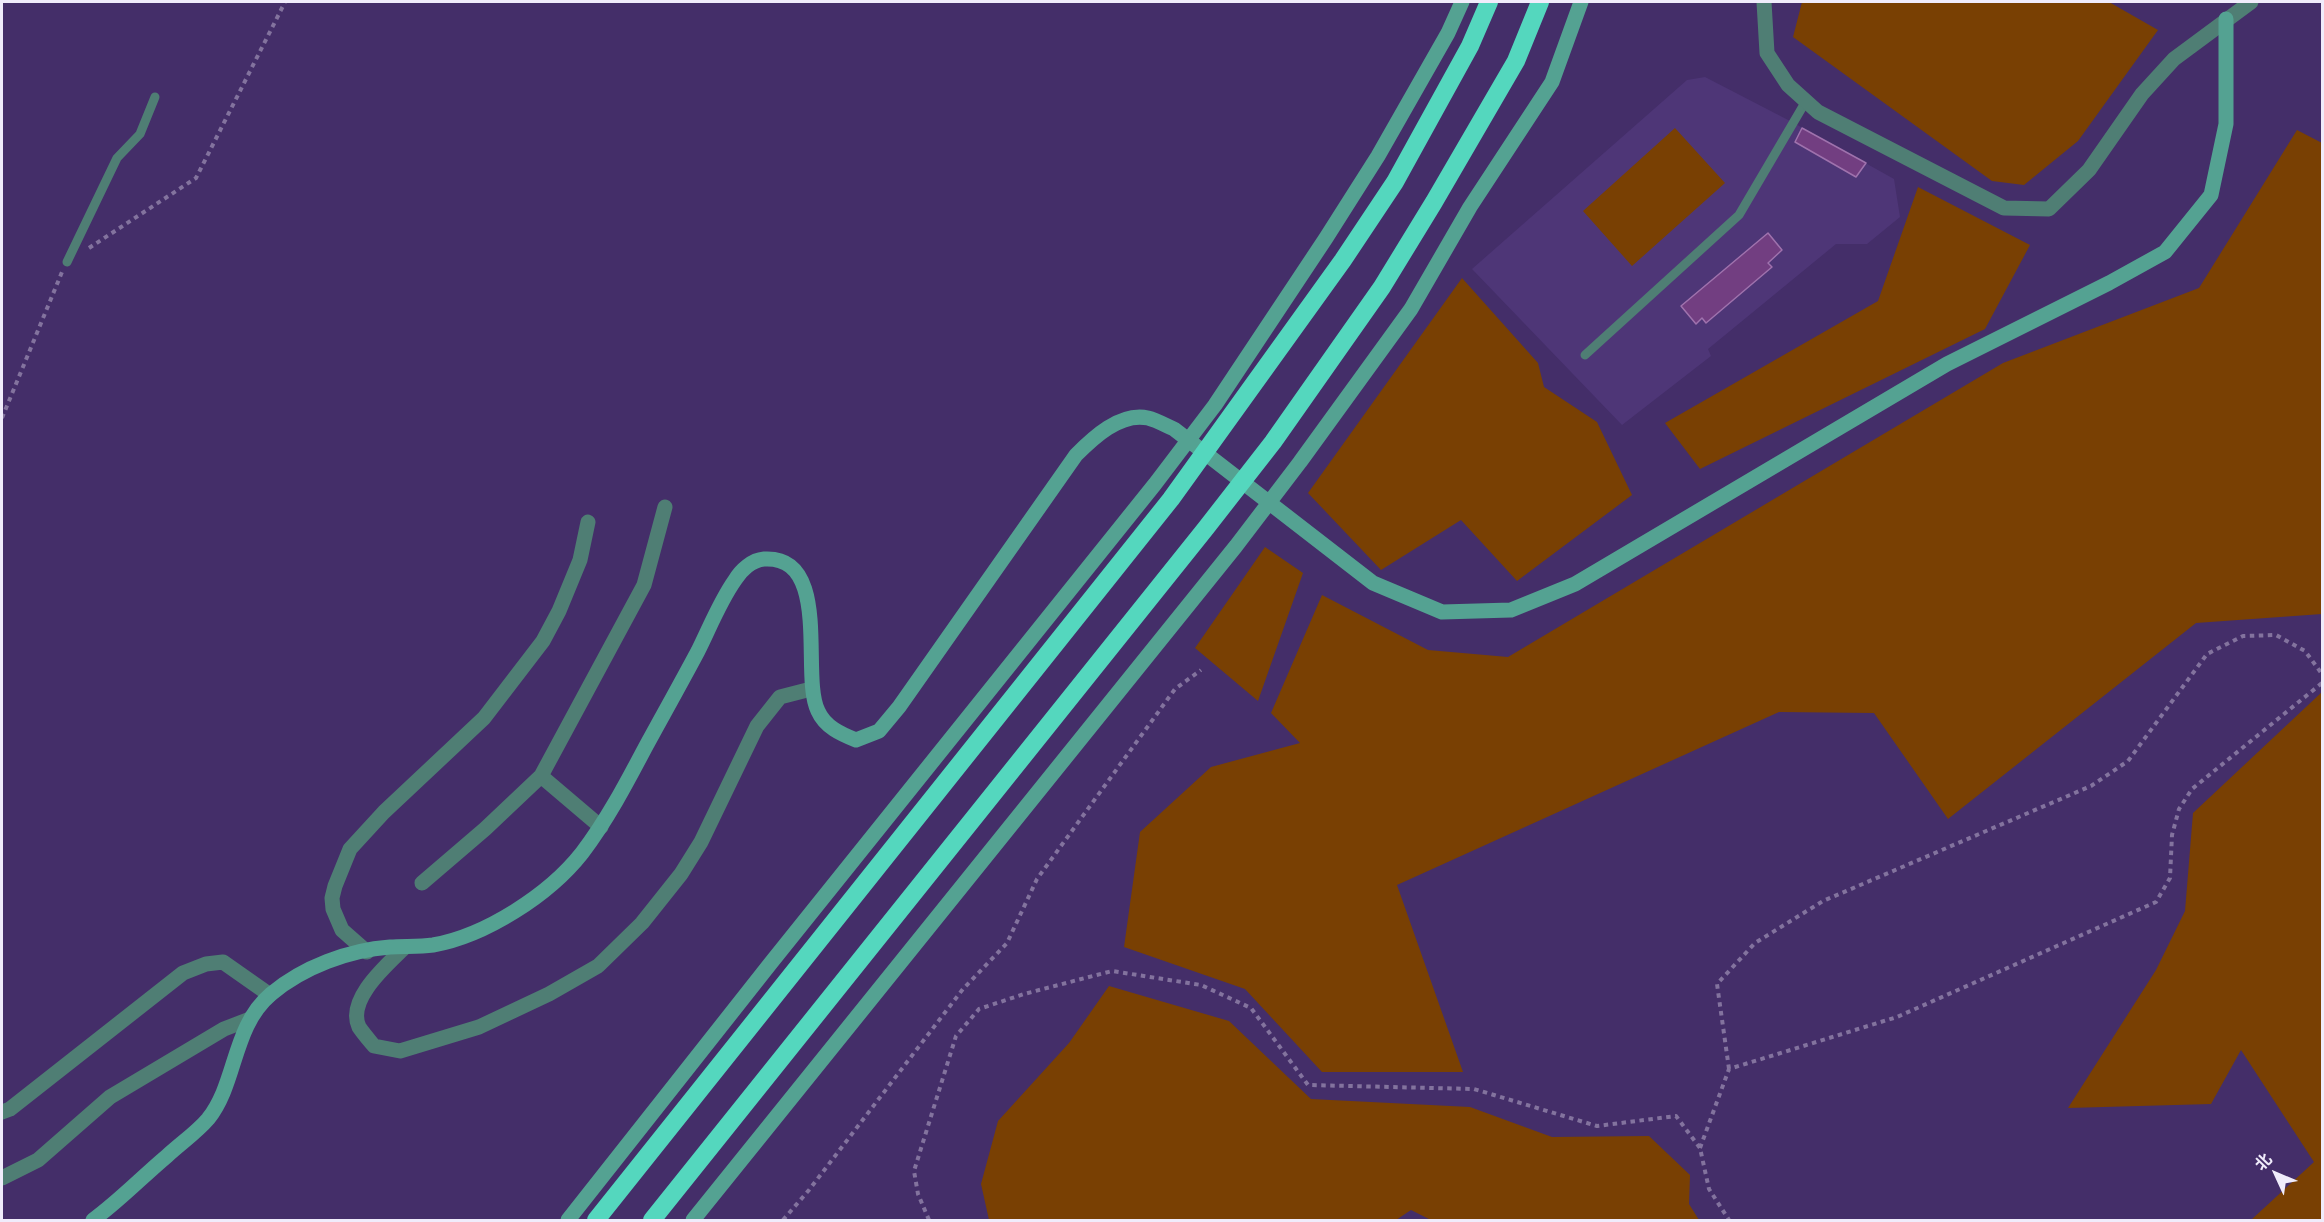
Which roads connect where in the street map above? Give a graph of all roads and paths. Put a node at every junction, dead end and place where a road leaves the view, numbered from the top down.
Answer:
1 (285, 2) edge
2 (1462, 2) edge
3 (1489, 2) edge
4 (1540, 2) edge
5 (1581, 2) edge
6 (1764, 2) edge
7 (2251, 2) edge
8 (2226, 19) junction
9 (155, 97) dead end
10 (1806, 101) junction
11 (67, 262) junction
12 (1585, 355) dead end
13 (2, 418) edge
14 (1188, 440) junction
15 (1205, 453) junction
16 (1242, 482) junction
17 (1269, 503) junction
18 (665, 507) dead end
19 (588, 522) dead end
20 (1201, 670) dead end
21 (2322, 675) edge
22 (2322, 683) edge
23 (811, 689) junction
24 (541, 776) junction
25 (601, 826) junction
26 (422, 883) dead end
27 (405, 948) junction
28 (367, 952) junction
29 (270, 994) junction
30 (250, 1019) junction
31 (1729, 1069) junction
32 (2, 1112) edge
33 (1701, 1148) junction
34 (2, 1178) edge
35 (93, 1221) edge
36 (568, 1221) edge
37 (596, 1221) edge
38 (652, 1221) edge
39 (693, 1221) edge
40 (783, 1221) edge
41 (929, 1221) edge
42 (1729, 1221) edge

1 - 11 path
2 - 14 street
3 - 15 highway
4 - 16 highway
5 - 17 street
6 - 10 street
7 - 8 street
8 - 10 street
8 - 17 street
9 - 11 lane
10 - 12 lane
11 - 13 path
14 - 15 street
14 - 23 street
14 - 36 street
15 - 16 street
15 - 37 highway
16 - 17 street
16 - 38 highway
17 - 39 street
18 - 24 street
19 - 28 street
20 - 40 path
21 - 31 path
22 - 31 path
23 - 25 street
23 - 27 street
24 - 25 street
24 - 26 street
25 - 27 street
27 - 28 street
28 - 29 street
29 - 30 street
29 - 32 street
30 - 34 street
30 - 35 street
31 - 33 path
33 - 41 path
33 - 42 path

